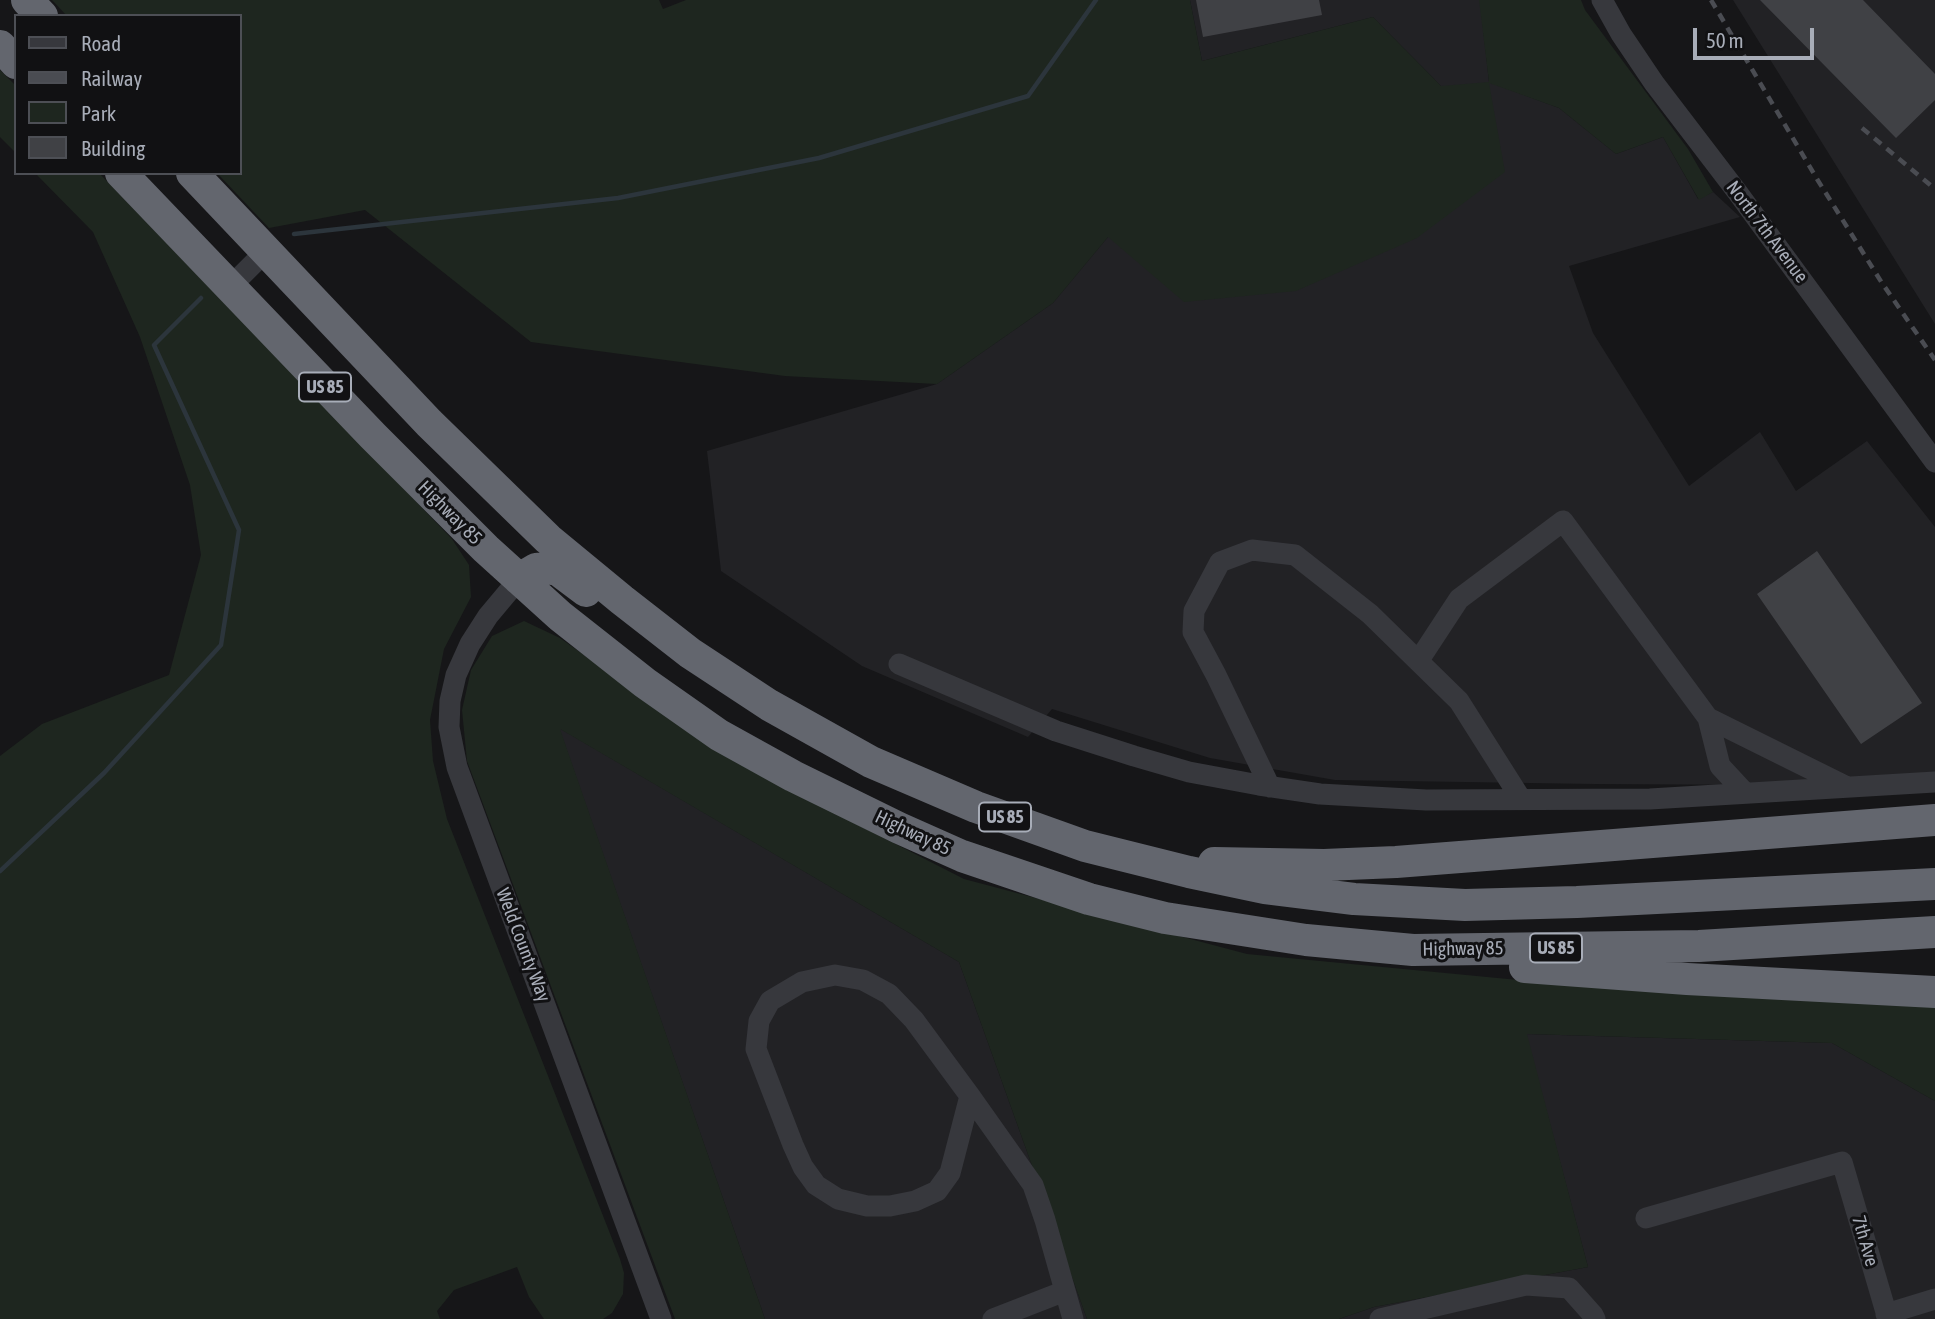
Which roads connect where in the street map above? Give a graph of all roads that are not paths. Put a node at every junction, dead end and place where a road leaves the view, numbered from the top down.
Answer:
1 (27, 0) edge
2 (1602, 0) edge
3 (40, 14) edge
4 (0, 46) edge
5 (14, 60) edge
6 (123, 175) edge
7 (194, 175) edge
8 (266, 251) junction
9 (230, 287) junction
10 (1935, 462) edge
11 (519, 579) junction
12 (1419, 660) junction
13 (899, 664) dead end
14 (1708, 718) junction
15 (793, 719) junction
16 (1935, 782) edge
17 (1270, 787) junction
18 (1849, 788) junction
19 (1745, 793) junction
20 (1521, 799) junction
21 (1935, 820) edge
22 (1085, 846) junction
23 (1935, 884) edge
24 (1935, 932) edge
25 (1413, 950) junction
26 (1935, 992) edge
27 (970, 1096) junction
28 (1646, 1218) dead end
29 (1065, 1291) junction
30 (1935, 1299) edge
31 (1887, 1316) edge
32 (656, 1317) edge
33 (993, 1319) edge
34 (1073, 1319) edge
35 (1380, 1319) edge
36 (1595, 1319) edge

1 - 3 highway
2 - 10 street, North 7th Avenue
4 - 5 highway
6 - 9 highway, Highway 85 / US 85
7 - 8 highway, US 85
8 - 9 street
8 - 15 highway, US 85
9 - 11 highway, Highway 85 / US 85
11 - 15 highway
11 - 25 highway, Highway 85 / US 85
11 - 32 street, Weld County Way
12 - 14 street
12 - 17 street
12 - 20 street
13 - 17 street
14 - 18 street
14 - 19 street
15 - 22 highway, US 85
16 - 18 street
17 - 20 street
18 - 19 street
19 - 20 street
21 - 22 highway
22 - 23 highway, US 85
24 - 25 highway, Highway 85 / US 85
25 - 26 highway
27 - 27 street
27 - 29 street
28 - 31 street, 7th Ave
29 - 33 street
29 - 34 street
30 - 31 street
35 - 36 street

